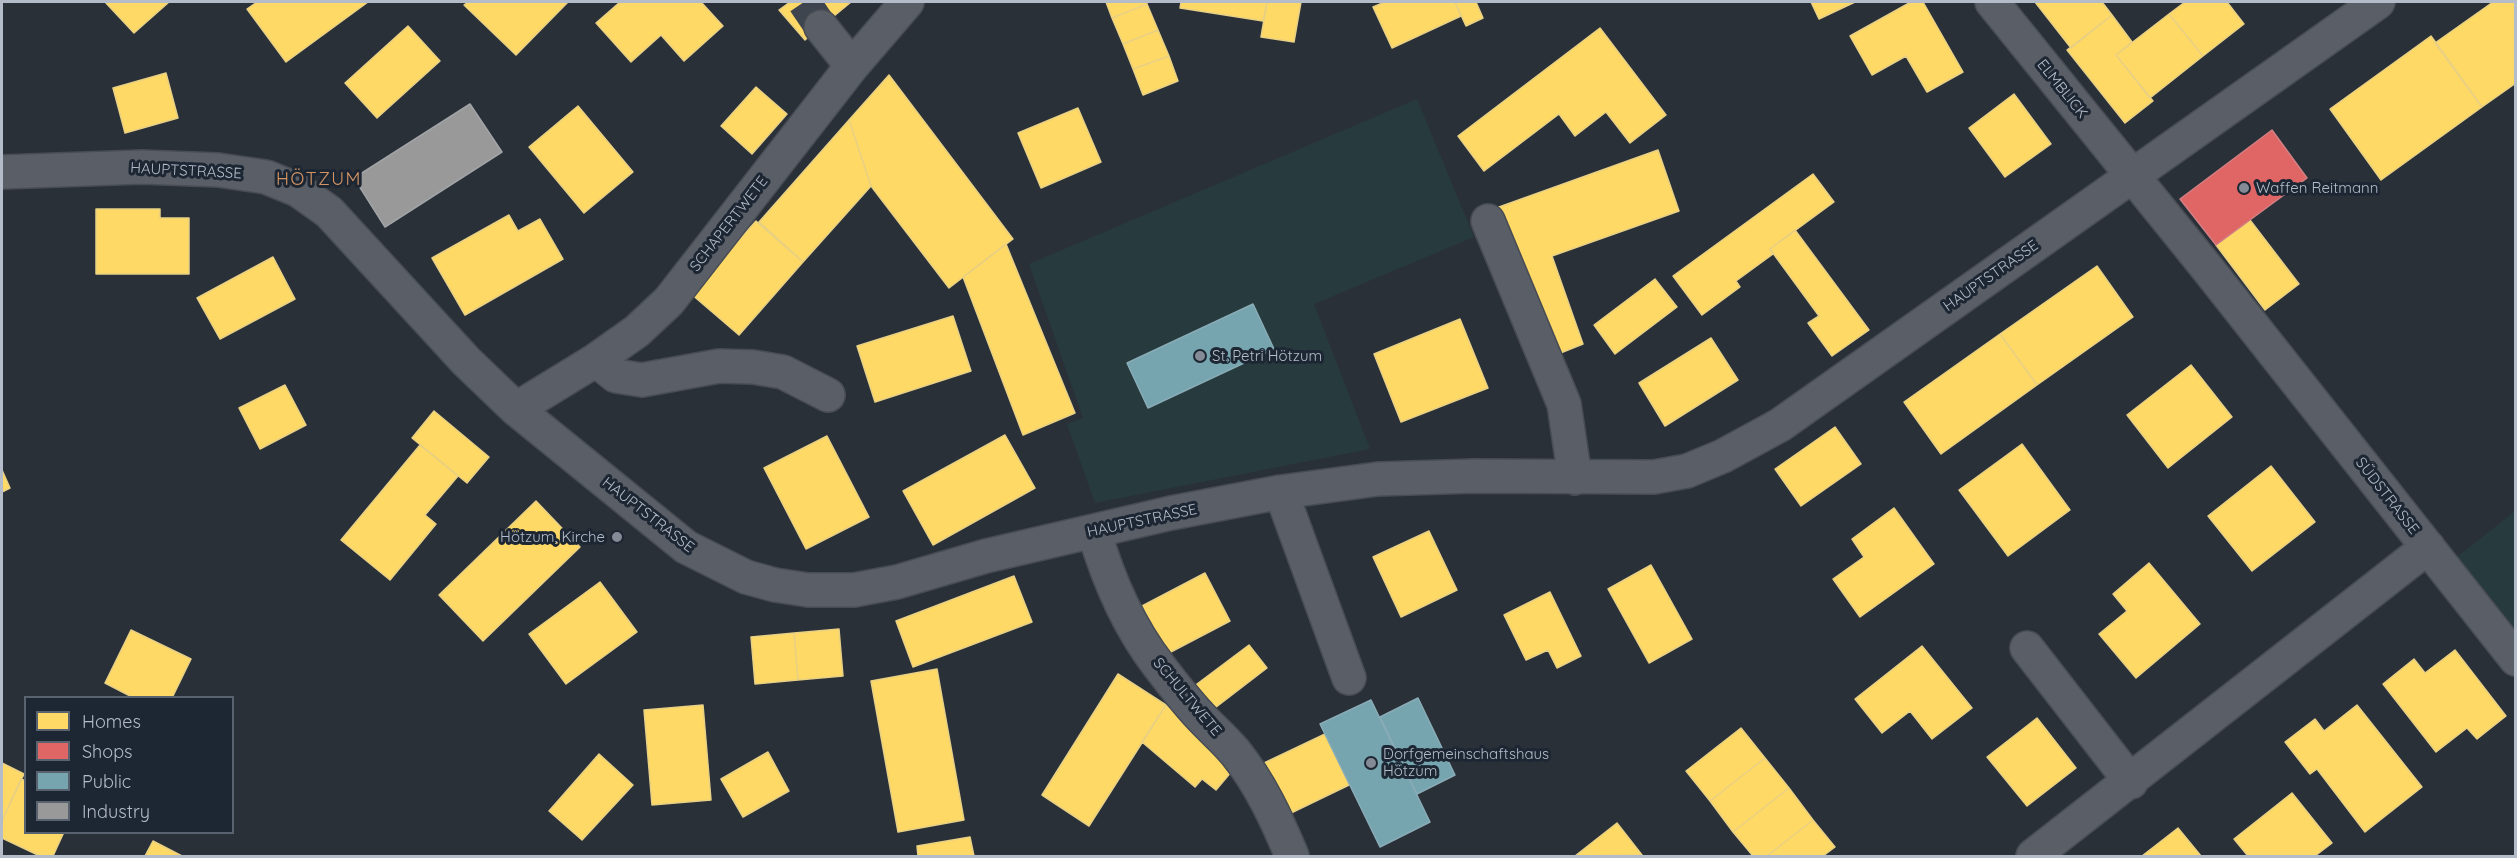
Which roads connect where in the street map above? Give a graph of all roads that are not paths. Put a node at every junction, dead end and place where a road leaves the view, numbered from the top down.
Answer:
1 (907, 2) edge
2 (1992, 2) edge
3 (2378, 2) edge
4 (821, 27) tunnel mouth
5 (852, 66) junction
6 (2, 172) edge
7 (2132, 176) junction
8 (1488, 221) dead end
9 (596, 360) junction
10 (828, 395) dead end
11 (516, 409) junction
12 (1575, 478) junction
13 (1281, 492) junction
14 (1094, 531) junction
15 (2428, 547) junction
16 (2027, 648) dead end
17 (2516, 659) edge
18 (1349, 678) dead end
19 (2131, 782) junction
20 (1292, 856) edge
21 (2033, 856) edge

1 - 5 street, SCHAPERTWETE
2 - 7 street, ELMBLICK
3 - 7 street, HAUPTSTRASSE
4 - 5 street
5 - 9 street, SCHAPERTWETE
6 - 11 street, HAUPTSTRASSE
7 - 12 street, HAUPTSTRASSE
7 - 15 street, SÜDSTRASSE
8 - 12 street
9 - 10 street
9 - 11 street, SCHAPERTWETE
11 - 14 street, HAUPTSTRASSE
12 - 13 street, HAUPTSTRASSE
13 - 14 street, HAUPTSTRASSE
13 - 18 street
14 - 20 street, SCHULTWETE
15 - 17 street
15 - 19 street, SÜDSTRASSE
16 - 19 street
19 - 21 street, SÜDSTRASSE

